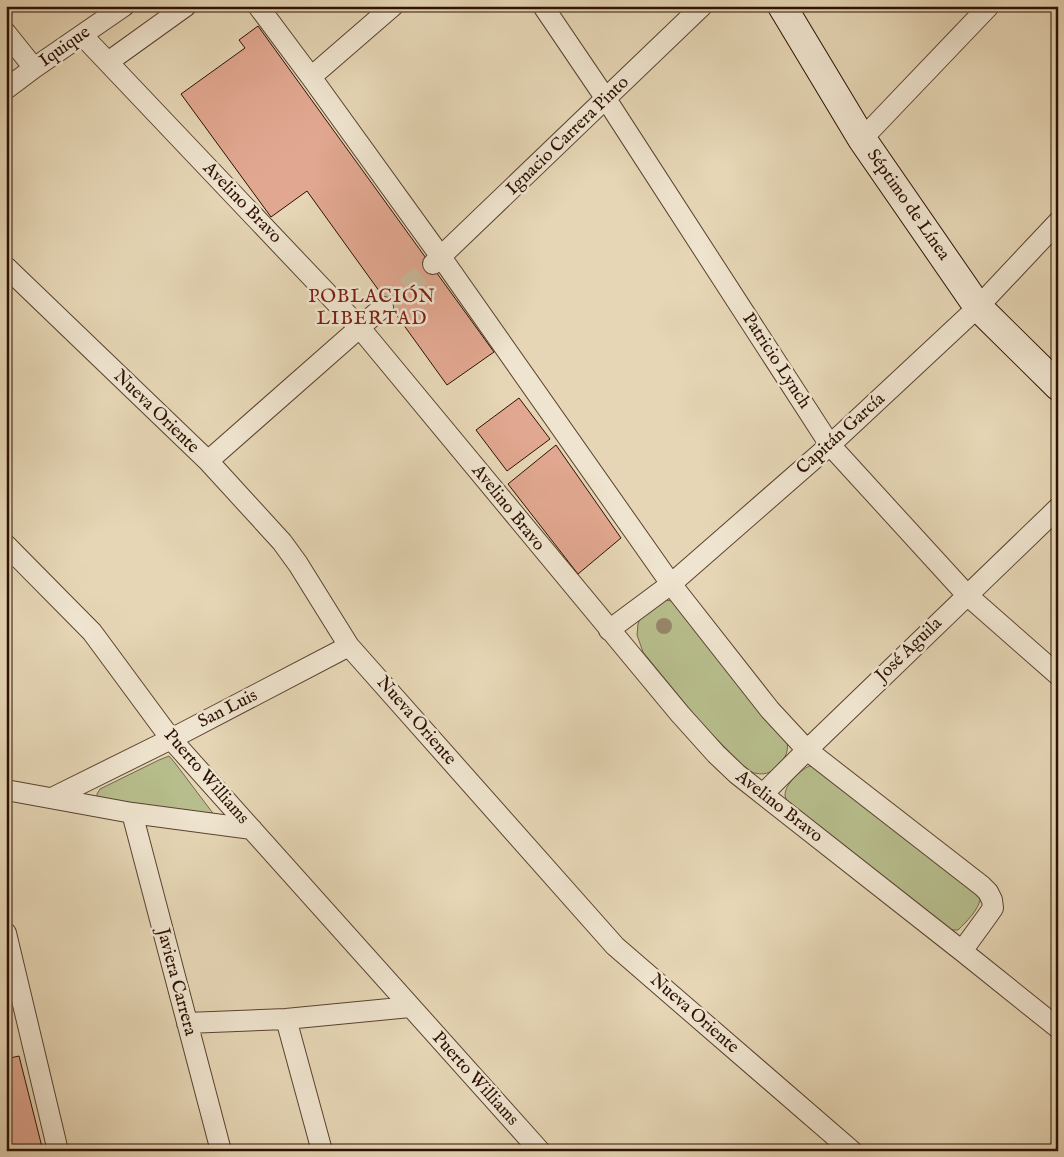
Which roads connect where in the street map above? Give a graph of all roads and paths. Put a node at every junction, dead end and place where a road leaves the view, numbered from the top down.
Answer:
1 (124, 6) edge
2 (186, 6) edge
3 (258, 6) edge
4 (393, 6) edge
5 (543, 6) edge
6 (702, 6) edge
7 (782, 6) edge
8 (989, 6) edge
9 (6, 33) edge
10 (82, 35) junction
11 (108, 62) junction
12 (34, 68) junction
13 (311, 77) junction
14 (6, 89) edge
15 (606, 100) junction
16 (862, 139) junction
17 (1058, 222) edge
18 (437, 261) junction
19 (6, 267) edge
20 (384, 307) tunnel mouth
21 (978, 307) junction
22 (360, 328) junction
23 (1058, 386) edge
24 (830, 445) junction
25 (208, 462) junction
26 (1058, 508) edge
27 (6, 545) edge
28 (671, 584) junction
29 (967, 595) junction
30 (609, 630) junction
31 (349, 646) junction
32 (1058, 675) edge
33 (171, 739) junction
34 (807, 750) junction
35 (6, 775) edge
36 (14, 791) edge
37 (763, 794) junction
38 (52, 798) junction
39 (132, 813) junction
40 (252, 829) junction
41 (6, 933) edge
42 (962, 951) junction
43 (410, 1007) junction
44 (286, 1019) junction
45 (187, 1023) junction
46 (1058, 1028) edge
47 (58, 1151) edge
48 (221, 1151) edge
49 (322, 1151) edge
50 (540, 1151) edge
51 (852, 1151) edge

1 - 10 street, Iquique
2 - 11 street
3 - 13 street
4 - 13 street
5 - 15 street, Patricio Lynch
6 - 15 street, Ignacio Carrera Pinto
7 - 16 street, Séptimo de Línea
8 - 16 street
9 - 12 street
10 - 11 street, Avelino Bravo
10 - 12 street, Iquique
11 - 22 street, Avelino Bravo
12 - 14 street, Iquique
13 - 18 street
15 - 18 street, Ignacio Carrera Pinto
15 - 24 street, Patricio Lynch
16 - 21 street, Séptimo de Línea
17 - 21 street, Capitán García
18 - 28 street
19 - 25 street, Nueva Oriente
20 - 22 street
21 - 23 street, Séptimo de Línea
21 - 24 street, Capitán García
22 - 25 street
22 - 30 street, Avelino Bravo
24 - 28 street, Capitán García
24 - 29 street, Patricio Lynch
25 - 31 street, Nueva Oriente
26 - 29 street, José Aguila
27 - 33 street, Puerto Williams
28 - 30 street, Capitán García
28 - 34 street
29 - 32 street, Patricio Lynch
29 - 34 street, José Aguila
30 - 37 street, Avelino Bravo
31 - 33 street, San Luis
31 - 51 street, Nueva Oriente
33 - 38 street, San Luis
33 - 40 street, Puerto Williams
34 - 37 street, José Aguila
34 - 42 street
35 - 36 street
36 - 38 street
37 - 42 street, Avelino Bravo
38 - 39 street
39 - 40 street
39 - 45 street, Javiera Carrera
40 - 43 street, Puerto Williams
41 - 47 street
42 - 46 street, Avelino Bravo
43 - 44 street
43 - 50 street, Puerto Williams
44 - 45 street
44 - 49 street
45 - 48 street, Javiera Carrera

